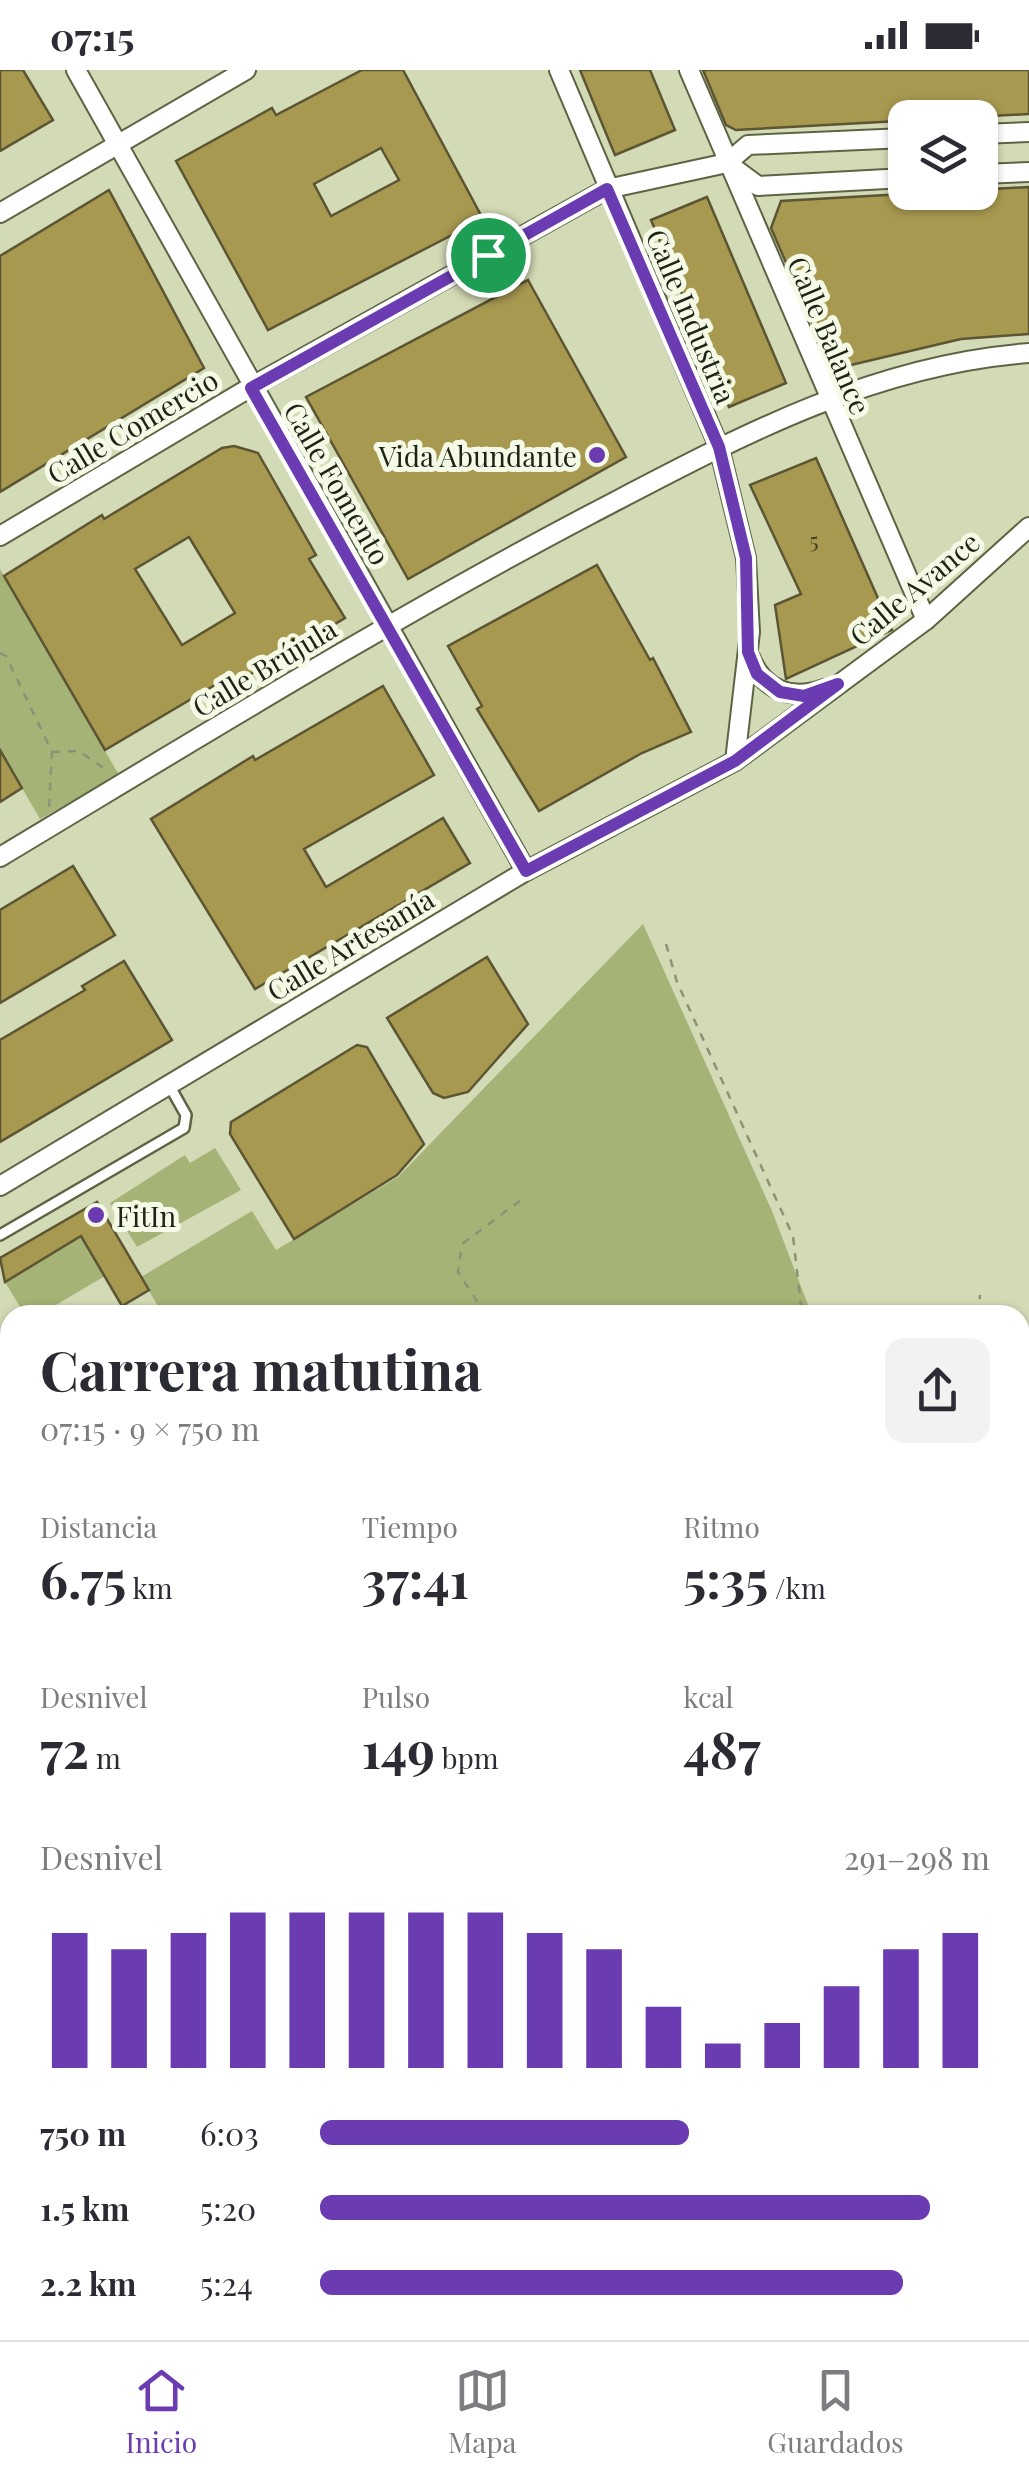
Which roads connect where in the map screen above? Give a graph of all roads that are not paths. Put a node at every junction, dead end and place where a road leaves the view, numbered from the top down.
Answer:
1 (76, 70) edge
2 (246, 70) edge
3 (559, 70) edge
4 (689, 70) edge
5 (1029, 132) edge
6 (998, 133) edge
7 (888, 139) edge
8 (118, 141) junction
9 (727, 163) junction
10 (1029, 172) edge
11 (998, 173) edge
12 (888, 179) edge
13 (607, 189) junction
14 (0, 213) edge
15 (1029, 352) edge
16 (251, 388) junction
17 (827, 398) junction
18 (719, 447) junction
19 (1029, 527) edge
20 (0, 536) edge
21 (926, 620) junction
22 (388, 624) junction
23 (748, 652) junction
24 (838, 684) junction
25 (735, 761) junction
26 (0, 858) edge
27 (526, 871) junction
28 (169, 1085) junction
29 (0, 1186) edge
30 (0, 1235) edge

1 - 8 street, Calle Fomento
2 - 8 street
3 - 13 street, Calle Industria
4 - 9 street, Calle Balance
5 - 6 street
7 - 9 street, Calle Comercio
8 - 14 street
8 - 16 street, Calle Fomento
9 - 12 street
9 - 13 street, Calle Comercio
9 - 17 street, Calle Balance
10 - 11 street
13 - 16 street, Calle Comercio
13 - 18 street, Calle Industria
15 - 17 street
16 - 20 street, Calle Comercio
16 - 22 street, Calle Fomento
17 - 18 street
17 - 21 street, Calle Balance
18 - 22 street, Calle Brújula
18 - 23 street, Calle Industria
19 - 21 street, Calle Avance
21 - 24 street, Calle Avance
22 - 26 street, Calle Brújula
22 - 27 street, Calle Fomento
23 - 24 street
23 - 25 street, Calle Industria
24 - 25 street, Calle Avance
25 - 27 street, Calle Artesanía
27 - 28 street, Calle Artesanía
28 - 29 street, Calle Artesanía
28 - 30 lane

